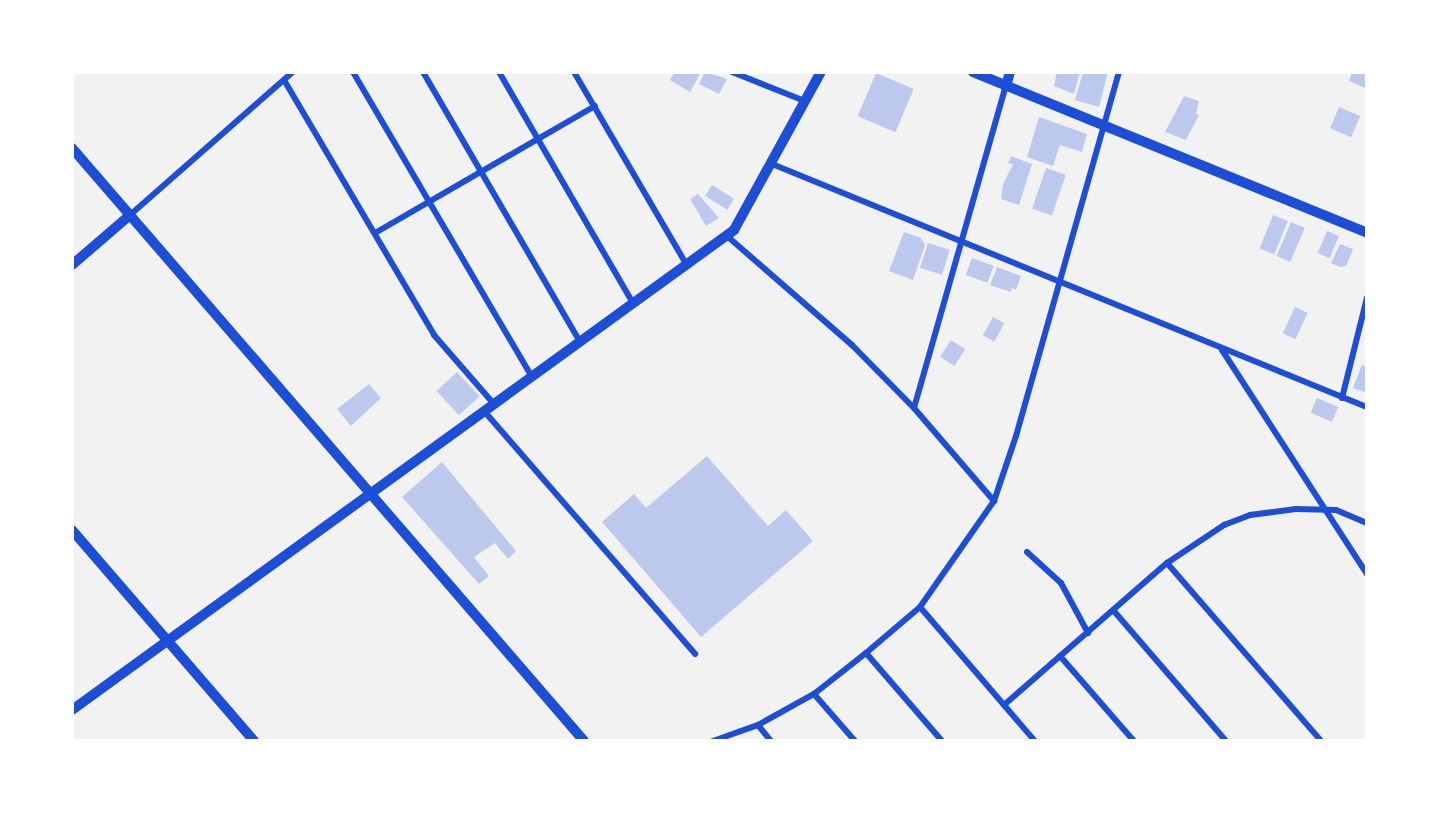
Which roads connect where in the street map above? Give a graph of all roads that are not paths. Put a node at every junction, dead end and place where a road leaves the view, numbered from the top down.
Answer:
1 (293, 72) edge
2 (353, 72) edge
3 (423, 72) edge
4 (500, 72) edge
5 (574, 72) edge
6 (732, 72) edge
7 (821, 72) edge
8 (973, 72) edge
9 (1010, 72) edge
10 (1119, 72) edge
11 (284, 80) junction
12 (1006, 86) junction
13 (805, 101) junction
14 (595, 106) junction
15 (1103, 126) junction
16 (538, 139) junction
17 (72, 148) edge
18 (772, 164) junction
19 (481, 172) junction
20 (429, 202) junction
21 (130, 215) junction
22 (1367, 232) edge
23 (375, 233) junction
24 (727, 236) junction
25 (962, 243) junction
26 (72, 265) edge
27 (687, 265) junction
28 (1057, 282) junction
29 (1367, 298) edge
30 (633, 303) junction
31 (580, 342) junction
32 (1222, 350) junction
33 (532, 376) junction
34 (1342, 398) junction
35 (494, 404) junction
36 (1367, 407) edge
37 (914, 408) junction
38 (484, 411) junction
39 (371, 495) junction
40 (994, 501) junction
41 (1326, 509) junction
42 (1367, 523) edge
43 (72, 530) edge
44 (1027, 552) dead end
45 (1167, 563) junction
46 (1367, 574) edge
47 (920, 607) junction
48 (1113, 610) junction
49 (1088, 633) junction
50 (168, 640) junction
51 (866, 653) junction
52 (695, 654) dead end
53 (1060, 656) junction
54 (814, 694) junction
55 (1004, 705) junction
56 (72, 710) edge
57 (758, 725) junction
58 (254, 741) edge
59 (584, 741) edge
60 (713, 741) edge
61 (771, 741) edge
62 (855, 741) edge
63 (942, 741) edge
64 (1035, 741) edge
65 (1134, 741) edge
66 (1226, 741) edge
67 (1321, 741) edge

1 - 11 street
2 - 20 street
3 - 19 street
4 - 16 street
5 - 14 street
6 - 13 street
7 - 13 street
8 - 12 street
9 - 12 street
10 - 15 street
11 - 21 street
11 - 23 street
12 - 15 street
12 - 25 street
13 - 18 street
14 - 16 street
14 - 27 street
15 - 22 street
15 - 28 street
16 - 19 street
16 - 30 street
17 - 21 street
18 - 24 street
18 - 25 street
19 - 20 street
19 - 31 street
20 - 23 street
20 - 33 street
21 - 26 street
21 - 39 street
23 - 35 street
24 - 27 street
24 - 37 street
25 - 28 street
25 - 37 street
27 - 30 street
28 - 32 street
28 - 40 street
29 - 34 street
30 - 31 street
31 - 33 street
32 - 34 street
32 - 41 street
33 - 35 street
34 - 36 street
35 - 38 street
37 - 40 street
38 - 39 street
38 - 52 street
39 - 50 street
39 - 59 street
40 - 47 street
41 - 42 street
41 - 45 street
41 - 46 street
43 - 50 street
44 - 49 street
45 - 48 street
45 - 67 street
47 - 51 street
47 - 55 street
48 - 49 street
48 - 66 street
49 - 53 street
50 - 56 street
50 - 58 street
51 - 54 street
51 - 63 street
53 - 55 street
53 - 65 street
54 - 57 street
54 - 62 street
55 - 64 street
57 - 60 street
57 - 61 street

